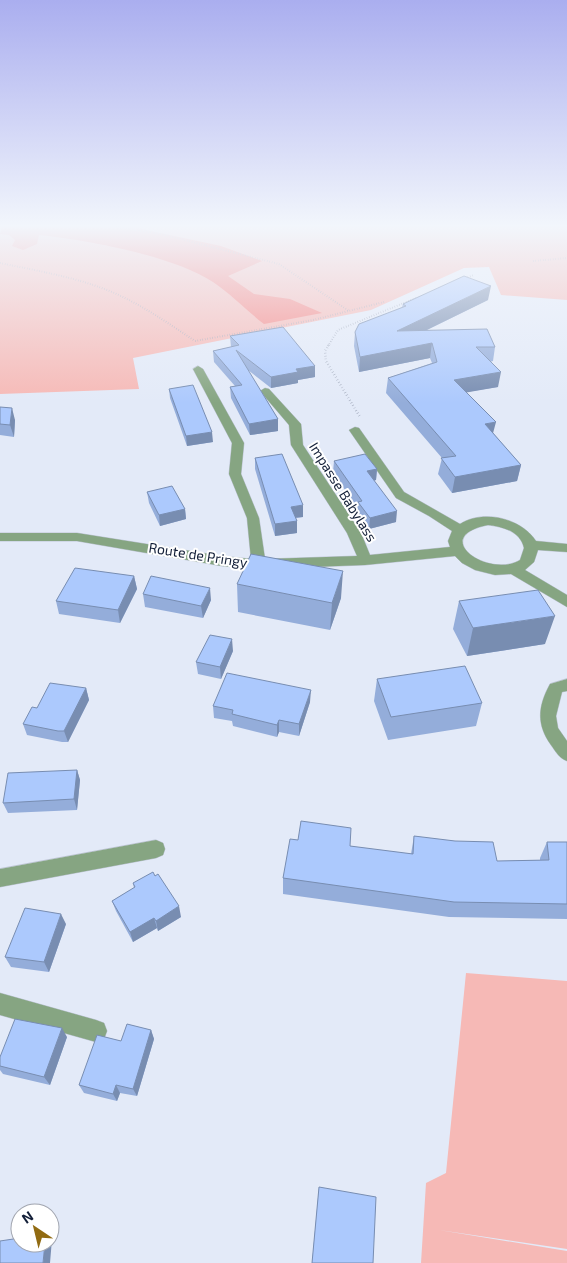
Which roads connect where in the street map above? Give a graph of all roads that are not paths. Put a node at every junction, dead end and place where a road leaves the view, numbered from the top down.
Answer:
1 (198, 369) dead end
2 (265, 391) dead end
3 (355, 430) dead end
4 (459, 530) junction
5 (0, 537) edge
6 (532, 545) junction
7 (567, 548) edge
8 (457, 551) junction
9 (365, 560) junction
10 (258, 564) junction
11 (514, 569) junction
12 (567, 602) edge
13 (567, 685) edge
14 (567, 754) edge
15 (156, 849) dead end
16 (0, 878) edge
17 (0, 1004) edge
18 (96, 1031) dead end

1 - 10 street
2 - 9 street, Impasse Babylass
3 - 4 street
4 - 6 street
4 - 8 street
5 - 10 street, Route de Pringy
6 - 7 street
6 - 11 street
8 - 9 street, Route de Pringy
8 - 11 street
9 - 10 street, Route de Pringy
11 - 12 street
13 - 14 street
15 - 16 street
17 - 18 street

